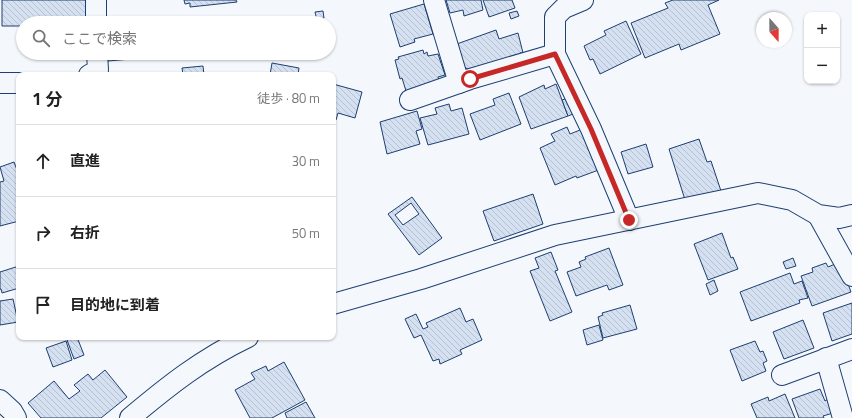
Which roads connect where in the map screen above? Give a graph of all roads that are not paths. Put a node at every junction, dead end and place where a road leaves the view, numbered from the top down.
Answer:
1 (96, 0) edge
2 (434, 0) edge
3 (584, 0) edge
4 (96, 16) edge
5 (555, 54) junction
6 (97, 60) edge
7 (94, 72) edge
8 (0, 83) edge
9 (16, 83) edge
10 (459, 83) junction
11 (410, 100) dead end
12 (818, 215) junction
13 (852, 216) edge
14 (629, 220) junction
15 (852, 276) edge
16 (336, 303) edge
17 (242, 340) edge
18 (852, 349) edge
19 (826, 358) junction
20 (782, 375) dead end
21 (0, 400) edge
22 (16, 418) edge
23 (130, 418) edge
24 (843, 418) edge

1 - 4 street
2 - 10 street
3 - 5 street
5 - 10 street
5 - 14 street
6 - 7 street
8 - 9 street
10 - 11 street
12 - 13 street
12 - 14 street
12 - 15 street
14 - 16 street
17 - 23 street
18 - 19 street
19 - 20 street
19 - 24 street
21 - 22 street

